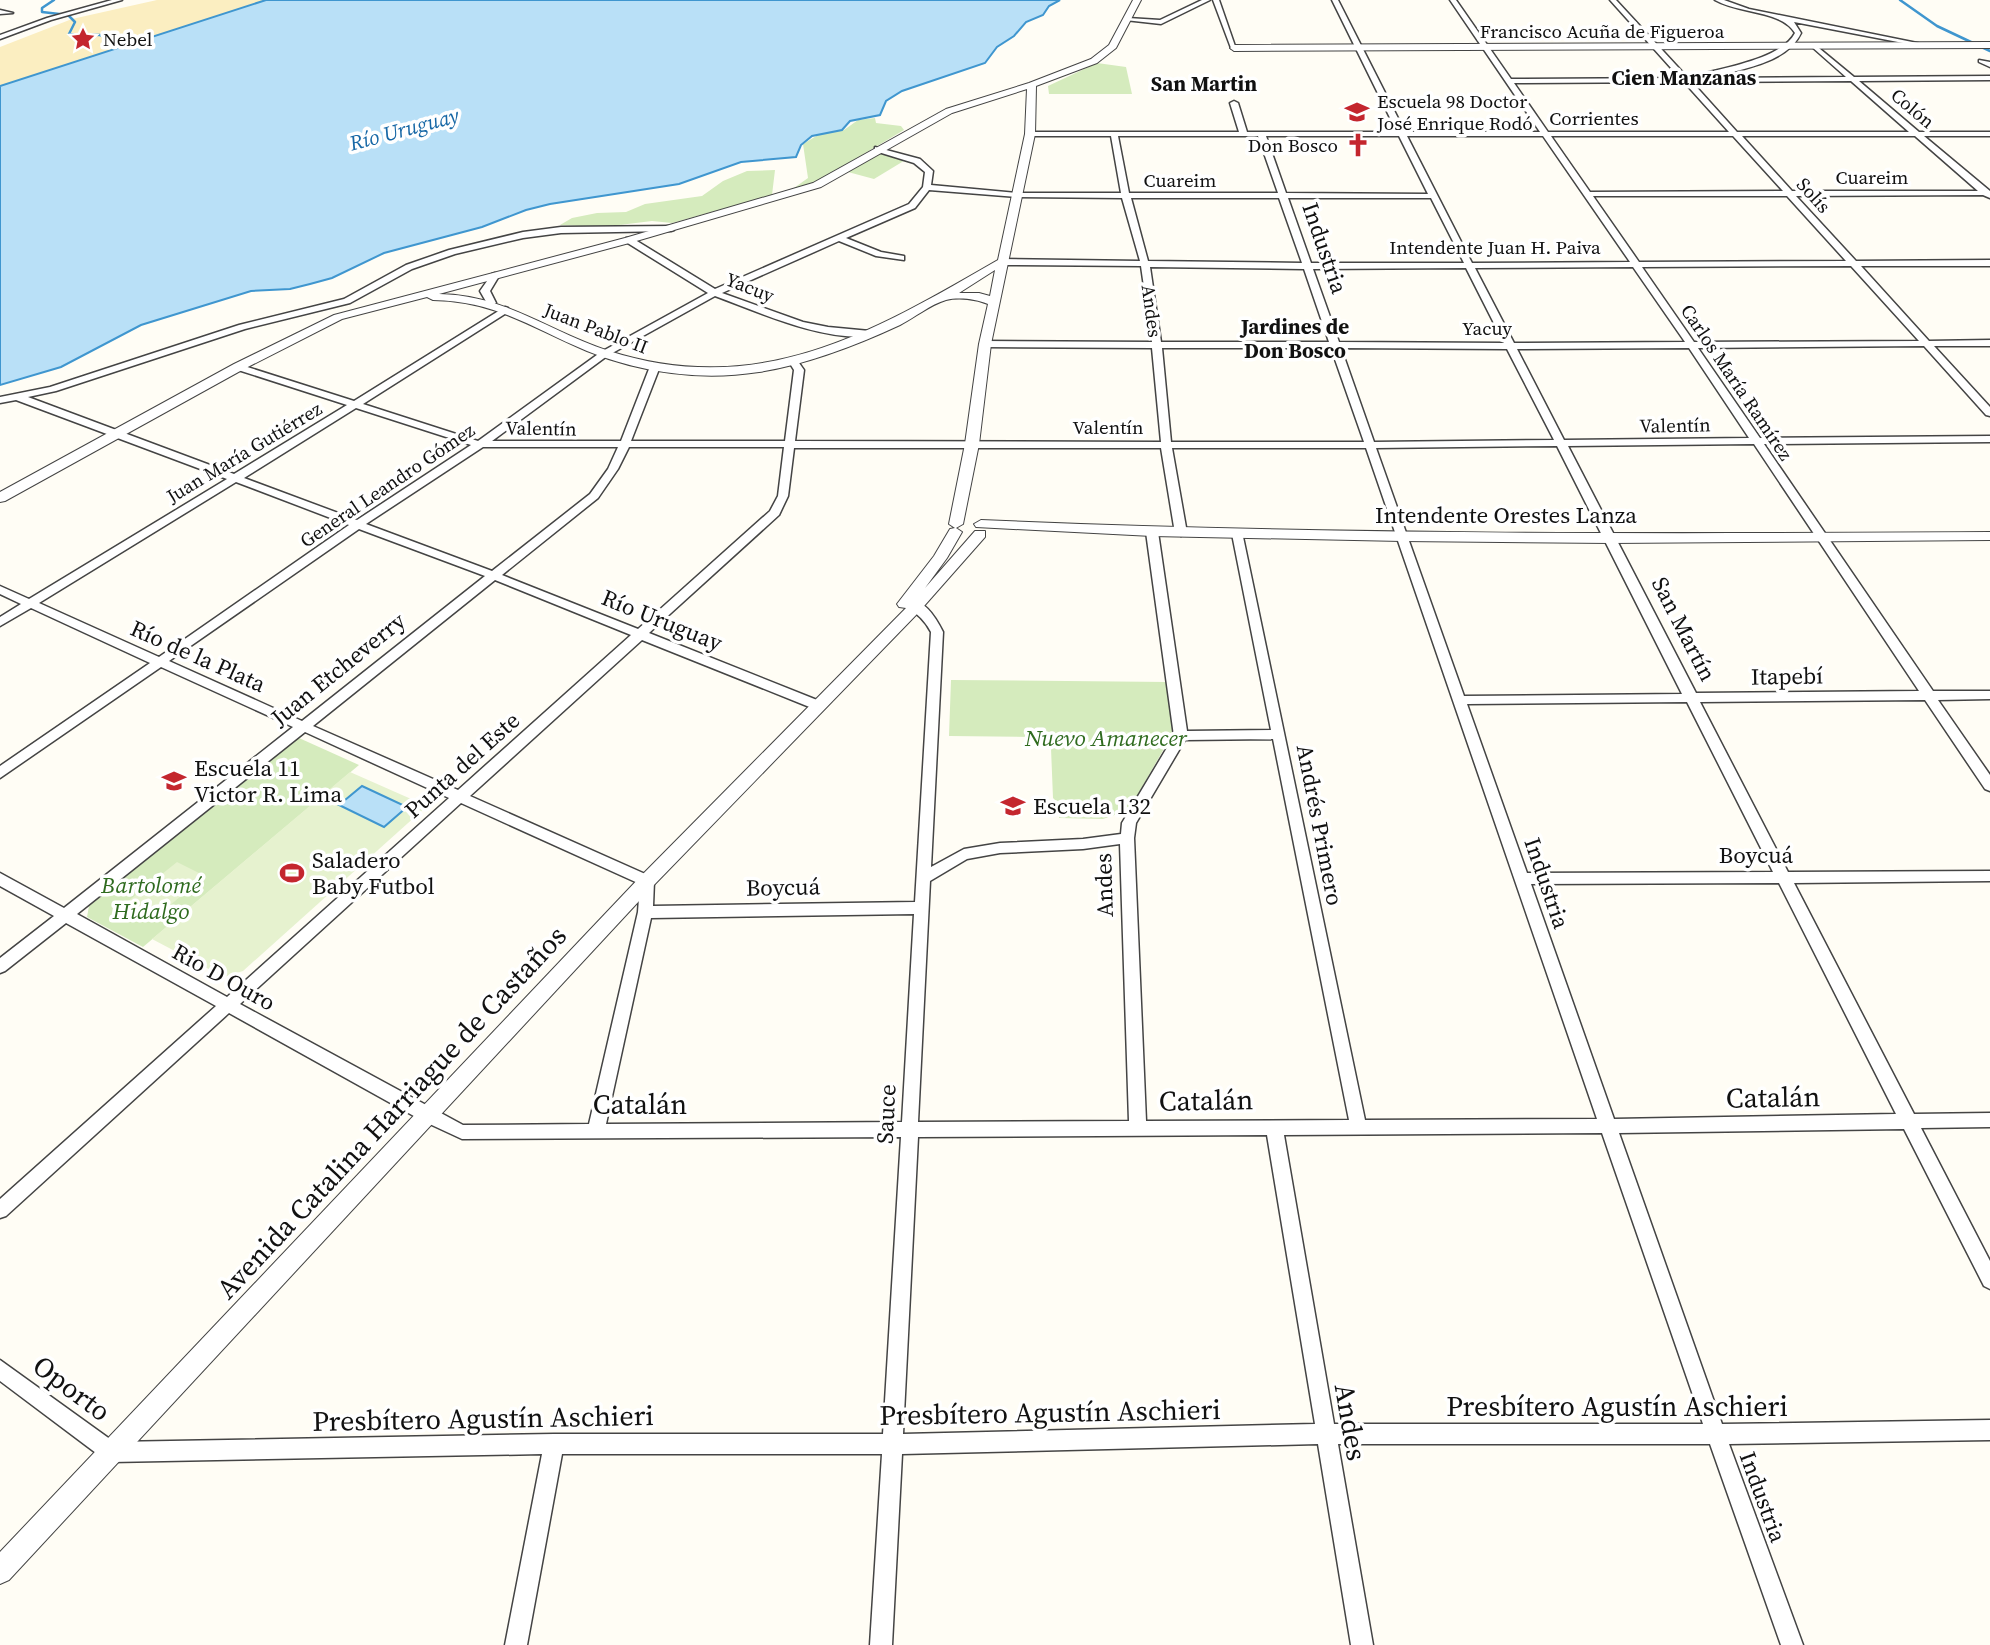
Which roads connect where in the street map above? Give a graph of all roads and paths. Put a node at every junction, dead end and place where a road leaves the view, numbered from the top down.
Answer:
1 (119, 0) edge
2 (1137, 0) edge
3 (1207, 0) edge
4 (1216, 0) edge
5 (1335, 0) edge
6 (1452, 0) edge
7 (1613, 0) edge
8 (1718, 0) edge
9 (1188, 10) junction
10 (0, 12) edge
11 (1220, 12) junction
12 (10, 13) dead end
13 (1774, 16) junction
14 (1128, 20) junction
15 (0, 37) edge
16 (1924, 45) junction
17 (1990, 45) edge
18 (1788, 46) junction
19 (1814, 46) junction
20 (1360, 47) junction
21 (1485, 47) junction
22 (1657, 47) junction
23 (1234, 48) joint
24 (1981, 61) dead end
25 (1990, 65) edge
26 (1990, 78) edge
27 (1687, 80) junction
28 (1854, 80) junction
29 (1510, 81) junction
30 (1032, 85) junction
31 (1234, 103) dead end
32 (1733, 133) junction
33 (1919, 133) junction
34 (1030, 134) junction
35 (1114, 134) junction
36 (1244, 134) junction
37 (1261, 134) junction
38 (1402, 134) junction
39 (1546, 134) junction
40 (1990, 134) edge
41 (878, 149) junction
42 (927, 187) junction
43 (1791, 193) junction
44 (1586, 194) junction
45 (1989, 194) edge
46 (1017, 195) junction
47 (1126, 196) junction
48 (1433, 196) junction
49 (1283, 197) junction
50 (671, 228) junction
51 (840, 239) junction
52 (629, 240) junction
53 (901, 258) dead end
54 (1000, 262) junction
55 (1851, 262) junction
56 (1990, 262) edge
57 (1633, 263) junction
58 (1145, 265) junction
59 (1469, 265) junction
60 (1307, 266) junction
61 (495, 276) junction
62 (714, 293) junction
63 (946, 297) junction
64 (410, 298) junction
65 (994, 302) junction
66 (491, 303) junction
67 (505, 310) junction
68 (870, 334) junction
69 (1928, 343) junction
70 (1990, 343) edge
71 (985, 344) junction
72 (1691, 344) junction
73 (1157, 345) junction
74 (1335, 346) junction
75 (1511, 346) junction
76 (604, 354) junction
77 (794, 362) junction
78 (238, 367) junction
79 (654, 369) junction
80 (19, 397) junction
81 (0, 400) edge
82 (355, 405) junction
83 (1990, 412) edge
84 (117, 432) junction
85 (1990, 439) edge
86 (1756, 441) junction
87 (477, 444) junction
88 (972, 444) junction
89 (1166, 444) junction
90 (1561, 444) junction
91 (1370, 445) junction
92 (623, 446) junction
93 (789, 446) junction
94 (235, 477) junction
95 (0, 498) edge
96 (962, 505) junction
97 (357, 525) junction
98 (955, 528) junction
99 (980, 528) junction
100 (1152, 532) junction
101 (1181, 533) junction
102 (1238, 534) junction
103 (1822, 536) junction
104 (1990, 536) edge
105 (1402, 537) junction
106 (1611, 540) junction
107 (492, 575) junction
108 (0, 590) edge
109 (912, 603) junction
110 (30, 604) junction
111 (0, 622) edge
112 (642, 634) junction
113 (159, 662) junction
114 (1926, 695) junction
115 (1990, 695) edge
116 (1693, 699) junction
117 (822, 700) junction
118 (1459, 700) junction
119 (302, 726) junction
120 (1279, 734) junction
121 (1181, 736) junction
122 (0, 773) edge
123 (1990, 786) edge
124 (460, 797) junction
125 (1127, 838) junction
126 (1990, 876) edge
127 (1784, 878) junction
128 (0, 879) edge
129 (923, 879) junction
130 (1522, 879) junction
131 (647, 881) junction
132 (921, 908) junction
133 (645, 912) junction
134 (66, 915) junction
135 (0, 967) edge
136 (229, 1006) junction
137 (427, 1115) junction
138 (1990, 1120) edge
139 (1909, 1122) junction
140 (1358, 1125) junction
141 (1273, 1126) junction
142 (1608, 1126) junction
143 (1138, 1127) junction
144 (596, 1130) junction
145 (908, 1130) junction
146 (0, 1210) edge
147 (1990, 1280) edge
148 (0, 1369) edge
149 (1990, 1430) edge
150 (1325, 1434) junction
151 (1716, 1434) junction
152 (554, 1444) junction
153 (890, 1444) junction
154 (111, 1452) junction
155 (0, 1571) edge
156 (516, 1645) edge
157 (881, 1645) edge
158 (1362, 1645) edge
159 (1792, 1645) edge

1 - 15 street
2 - 14 street
3 - 9 street
4 - 11 street
5 - 20 street, San Martín
6 - 21 street, Carlos María Ramírez
7 - 22 street, Solís
8 - 13 street
9 - 11 street
9 - 14 street
10 - 12 street
11 - 23 street
13 - 16 street
13 - 18 street
14 - 30 street
16 - 17 street, Francisco Acuña de Figueroa
16 - 19 street, Francisco Acuña de Figueroa
18 - 19 street, Francisco Acuña de Figueroa
18 - 22 street, Francisco Acuña de Figueroa
18 - 27 street
19 - 28 street, Colón
20 - 21 street, Francisco Acuña de Figueroa
20 - 23 street, Francisco Acuña de Figueroa
20 - 38 street, San Martín
21 - 22 street, Francisco Acuña de Figueroa
21 - 29 street, Carlos María Ramírez
22 - 27 street, Solís
24 - 25 street
26 - 28 street
27 - 28 street
27 - 29 street
27 - 32 street, Solís
28 - 33 street, Colón
29 - 39 street, Carlos María Ramírez
30 - 34 street, Avenida Catalina Harriague de Castaños
30 - 41 street
31 - 36 street
32 - 33 street, Corrientes
32 - 39 street, Corrientes
32 - 43 street, Solís
33 - 40 street, Corrientes
33 - 45 street, Colón
34 - 35 street, Corrientes
34 - 46 street, Avenida Catalina Harriague de Castaños
35 - 36 street, Corrientes
35 - 47 street, Andes
36 - 37 street, Corrientes
37 - 38 street, Corrientes
37 - 49 street, Industria
38 - 39 street, Corrientes
38 - 48 street, San Martín
39 - 44 street, Carlos María Ramírez
41 - 42 street
41 - 50 street
42 - 46 street, Cuareim
42 - 51 street, General Leandro Gómez
43 - 44 street, Cuareim
43 - 45 street, Cuareim
43 - 55 street, Solís
44 - 57 street, Carlos María Ramírez
46 - 47 street, Cuareim
46 - 54 street, Avenida Catalina Harriague de Castaños
47 - 49 street, Cuareim
47 - 58 street, Andes
48 - 49 street, Cuareim
48 - 59 street, San Martín
49 - 60 street, Industria
50 - 52 street
50 - 80 street
51 - 53 street
51 - 62 street, General Leandro Gómez
52 - 61 street
52 - 62 street, Yacuy
54 - 58 street, Intendente Juan H. Paiva
54 - 63 street, Juan Pablo II
54 - 65 street, Avenida Catalina Harriague de Castaños
55 - 56 street, Intendente Juan H. Paiva
55 - 57 street, Intendente Juan H. Paiva
55 - 69 street, Solís
57 - 59 street, Intendente Juan H. Paiva
57 - 72 street, Carlos María Ramírez
58 - 60 street, Intendente Juan H. Paiva
58 - 73 street, Andes
59 - 60 street, Intendente Juan H. Paiva
59 - 75 street, San Martín
60 - 74 street, Industria
61 - 64 street
61 - 66 street
62 - 68 street, Yacuy
62 - 76 street, General Leandro Gómez
63 - 65 street
63 - 68 street, Juan Pablo II
64 - 66 street, Juan Pablo II
64 - 78 street
65 - 71 street, Avenida Catalina Harriague de Castaños
66 - 67 street, Juan Pablo II
67 - 76 street, Juan Pablo II
67 - 82 street, Juan María Gutiérrez
68 - 77 street, Juan Pablo II
69 - 70 street, Yacuy
69 - 72 street, Yacuy
69 - 83 street, Solís
71 - 73 street, Yacuy
71 - 88 street, Avenida Catalina Harriague de Castaños
72 - 75 street, Yacuy
72 - 86 street, Carlos María Ramírez
73 - 74 street, Yacuy
73 - 89 street, Andes
74 - 75 street, Yacuy
74 - 91 street, Industria
75 - 90 street, San Martín
76 - 79 street, Juan Pablo II
76 - 87 street, General Leandro Gómez
77 - 79 street, Juan Pablo II
77 - 93 street, Punta del Este
78 - 82 street, Valentín
78 - 84 street
79 - 92 street, Juan Etcheverry
80 - 81 street
80 - 84 street, Río Uruguay
82 - 87 street, Valentín
82 - 94 street, Juan María Gutiérrez
84 - 94 street, Río Uruguay
84 - 95 street
85 - 86 street, Valentín
86 - 90 street, Valentín
86 - 103 street, Carlos María Ramírez
87 - 92 street, Valentín
87 - 97 street, General Leandro Gómez
88 - 89 street, Valentín
88 - 93 street, Valentín
88 - 96 street, Avenida Catalina Harriague de Castaños
89 - 91 street, Valentín
89 - 101 street, Andes
90 - 91 street, Valentín
90 - 106 street, San Martín
91 - 105 street, Industria
92 - 93 street, Valentín
92 - 107 street, Juan Etcheverry
93 - 112 street, Punta del Este
94 - 97 street, Río Uruguay
94 - 110 street, Juan María Gutiérrez
96 - 98 street, Avenida Catalina Harriague de Castaños
96 - 99 street
97 - 107 street, Río Uruguay
97 - 113 street, General Leandro Gómez
98 - 99 street
98 - 109 street, Avenida Catalina Harriague de Castaños
99 - 100 street, Intendente Orestes Lanza
99 - 109 street, Avenida Catalina Harriague de Castaños
100 - 101 street, Intendente Orestes Lanza
100 - 121 street
101 - 102 street, Intendente Orestes Lanza
102 - 105 street, Intendente Orestes Lanza
102 - 120 street, Andrés Primero
103 - 104 street, Intendente Orestes Lanza
103 - 106 street, Intendente Orestes Lanza
103 - 114 street, Carlos María Ramírez
105 - 106 street, Intendente Orestes Lanza
105 - 118 street, Industria
106 - 116 street, San Martín
107 - 112 street, Río Uruguay
107 - 119 street, Juan Etcheverry
108 - 110 street, Río de la Plata
109 - 117 street, Avenida Catalina Harriague de Castaños
109 - 129 street, Sauce
110 - 111 street, Juan María Gutiérrez
110 - 113 street, Río de la Plata
112 - 117 street, Río Uruguay
112 - 124 street, Punta del Este
113 - 119 street, Río de la Plata
113 - 122 street, General Leandro Gómez
114 - 115 street, Itapebí
114 - 116 street, Itapebí
114 - 123 street, Carlos María Ramírez
116 - 118 street, Itapebí
116 - 127 street, San Martín
117 - 131 street, Avenida Catalina Harriague de Castaños
118 - 130 street, Industria
119 - 124 street, Río de la Plata
119 - 134 street, Juan Etcheverry
120 - 121 street
120 - 140 street, Andrés Primero
121 - 125 street, Andes
124 - 131 street, Río de la Plata
124 - 136 street, Punta del Este
125 - 129 street
125 - 143 street, Andes
126 - 127 street, Boycuá
127 - 130 street, Boycuá
127 - 139 street, San Martín
128 - 134 street, Rio D Ouro
129 - 132 street, Sauce
130 - 142 street, Industria
131 - 133 street
131 - 137 street, Avenida Catalina Harriague de Castaños
132 - 133 street, Boycuá
132 - 145 street, Sauce
133 - 144 street
134 - 135 street, Juan Etcheverry
134 - 136 street, Rio D Ouro
136 - 137 street, Rio D Ouro
136 - 146 street, Punta del Este
137 - 144 street, Catalán
137 - 154 street, Avenida Catalina Harriague de Castaños
138 - 139 street, Catalán
139 - 142 street, Catalán
139 - 147 street, San Martín
140 - 141 street, Catalán
140 - 142 street, Catalán
141 - 143 street, Catalán
141 - 150 street, Andes
142 - 151 street, Industria
143 - 145 street, Catalán
144 - 145 street, Catalán
145 - 153 street, Sauce
148 - 154 street, Oporto
149 - 151 street, Presbítero Agustín Aschieri
150 - 151 street, Presbítero Agustín Aschieri
150 - 153 street, Presbítero Agustín Aschieri
150 - 158 street, Andes
151 - 159 street, Industria
152 - 153 street, Presbítero Agustín Aschieri
152 - 154 street, Presbítero Agustín Aschieri
152 - 156 street
153 - 157 street, Sauce
154 - 155 street, Avenida Catalina Harriague de Castaños

